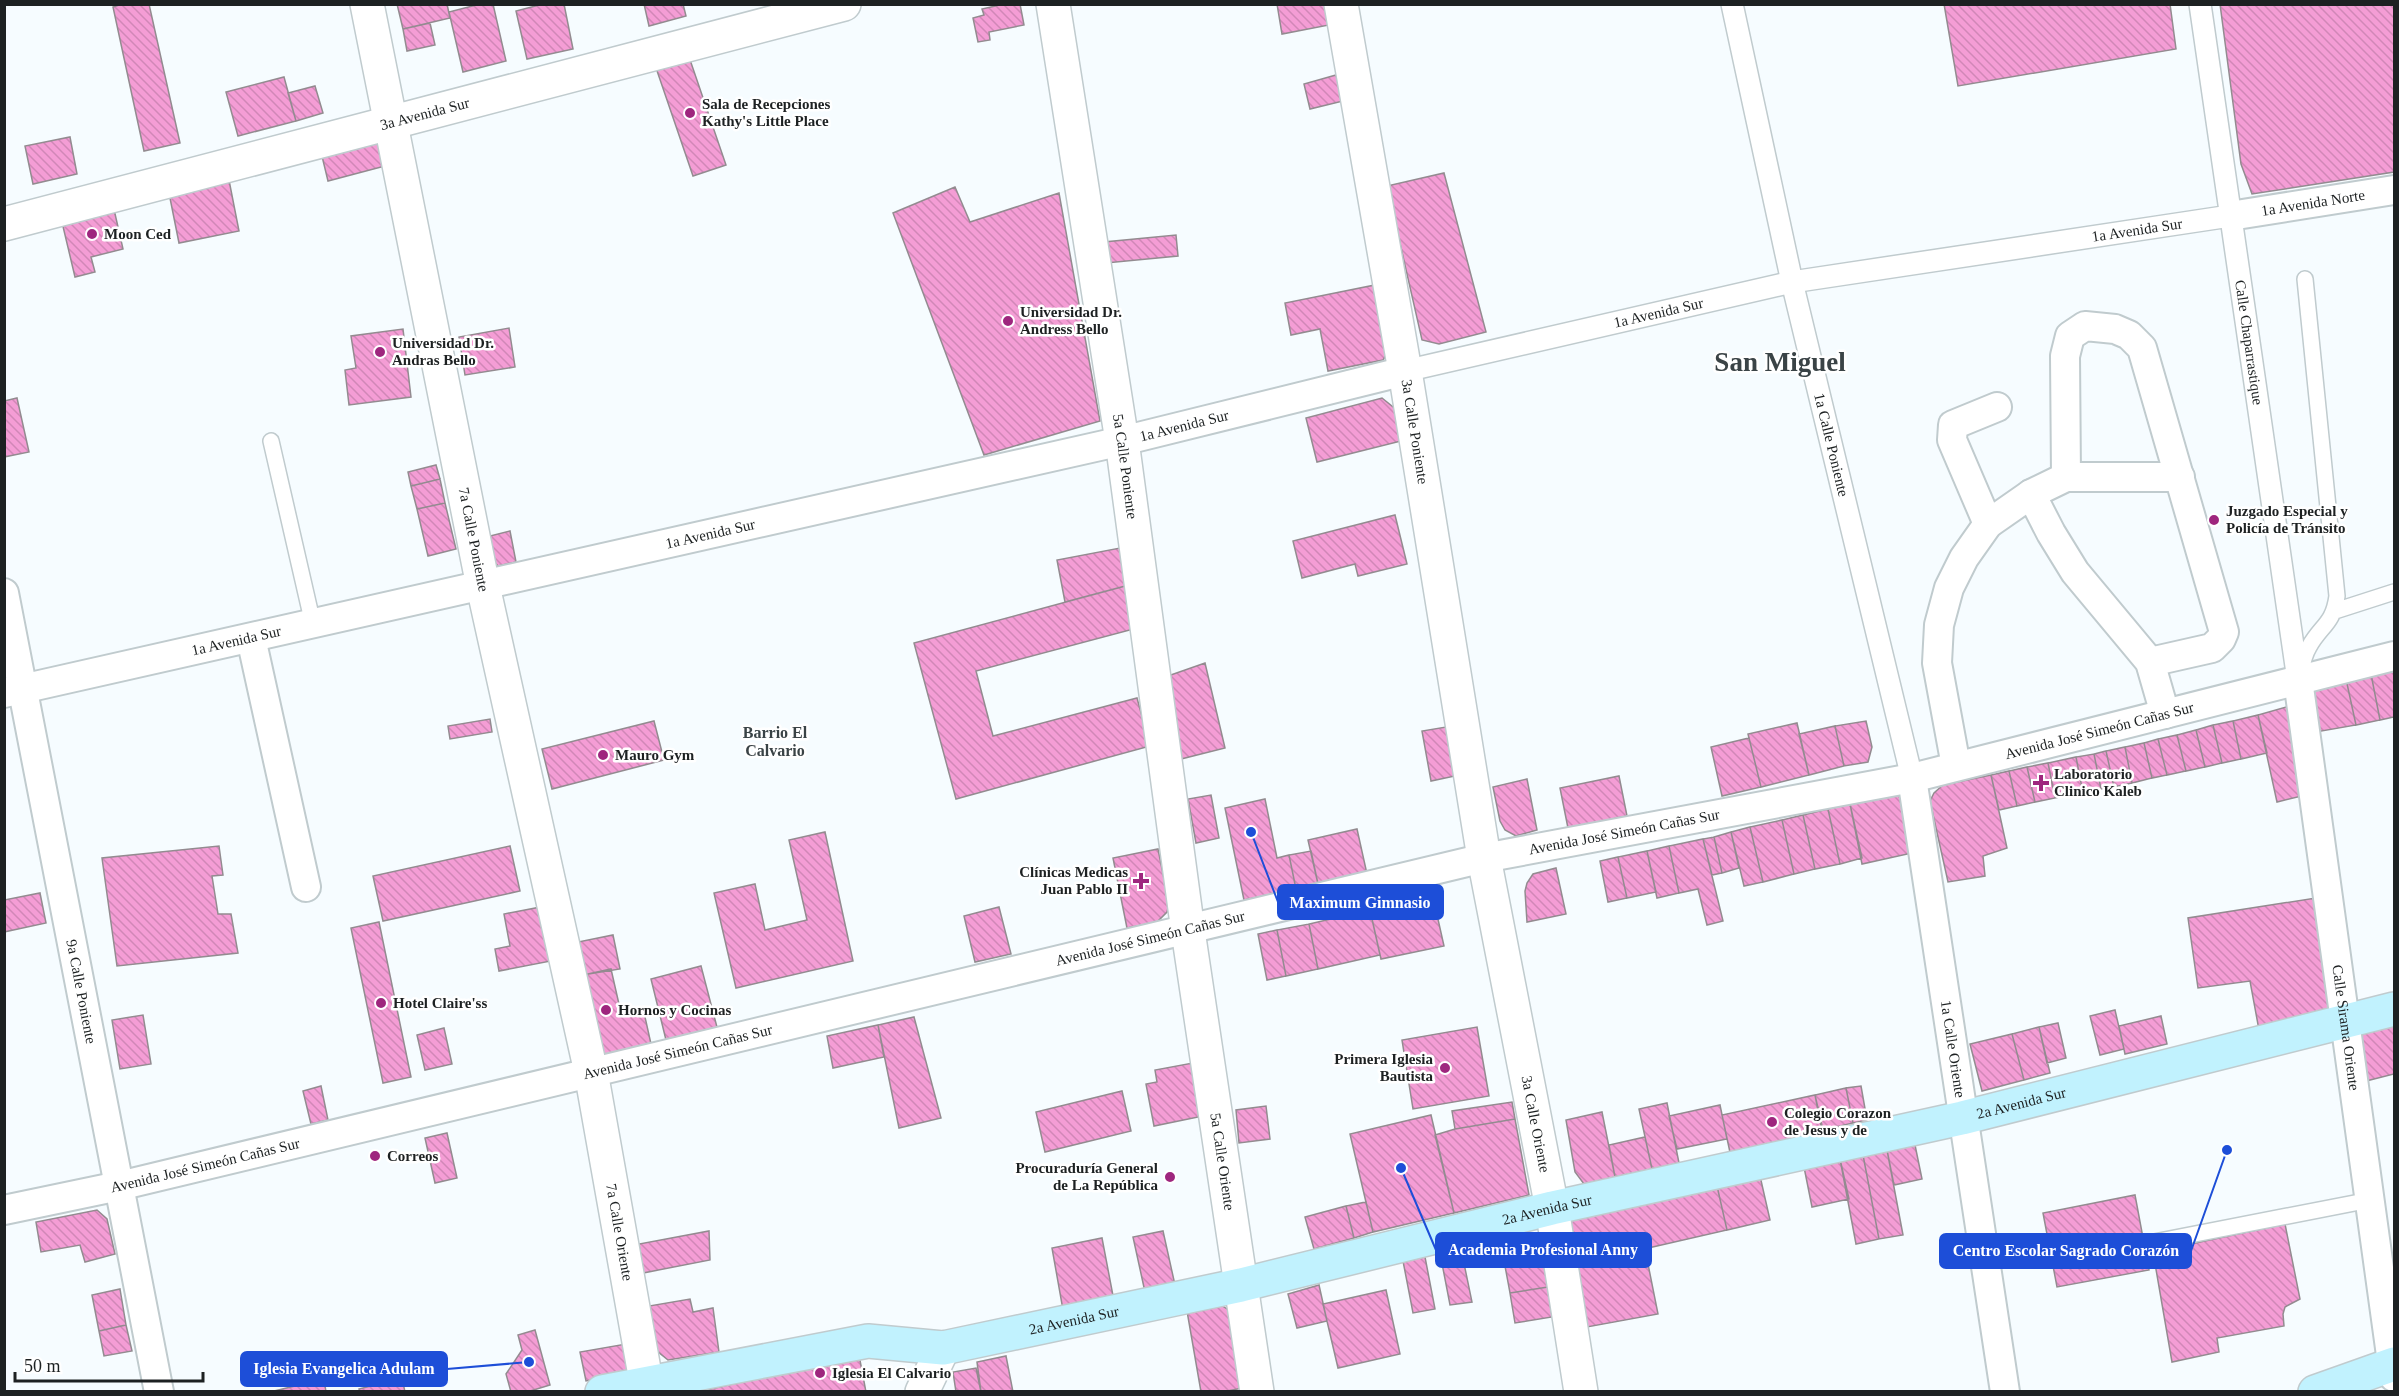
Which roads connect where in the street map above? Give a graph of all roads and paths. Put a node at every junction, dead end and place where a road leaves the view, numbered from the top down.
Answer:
1 (367, 4) edge
2 (844, 4) edge
3 (1053, 4) edge
4 (1341, 4) edge
5 (1732, 4) edge
6 (2200, 4) edge
7 (391, 123) junction
8 (2394, 190) edge
9 (2230, 216) junction
10 (4, 224) edge
11 (2305, 279) dead end
12 (1792, 282) junction
13 (1405, 371) junction
14 (1997, 407) dead end
15 (271, 441) dead end
16 (1122, 441) junction
17 (2066, 477) junction
18 (2180, 477) junction
19 (2031, 494) junction
20 (1988, 524) junction
21 (483, 586) junction
22 (2394, 592) edge
23 (4, 593) edge
24 (2335, 611) junction
25 (313, 624) junction
26 (251, 638) junction
27 (2394, 656) edge
28 (2150, 662) junction
29 (2298, 680) junction
30 (14, 691) edge
31 (2165, 714) junction
32 (1956, 766) junction
33 (1912, 778) junction
34 (1484, 858) junction
35 (306, 887) dead end
36 (1188, 931) junction
37 (2394, 1009) edge
38 (2346, 1020) junction
39 (591, 1072) junction
40 (1962, 1118) junction
41 (119, 1186) junction
42 (2370, 1200) junction
43 (1552, 1208) junction
44 (4, 1210) edge
45 (2154, 1242) dead end
46 (1241, 1285) junction
47 (943, 1348) junction
48 (2394, 1369) edge
49 (647, 1387) edge
50 (159, 1392) edge
51 (602, 1392) edge
52 (922, 1392) edge
53 (1257, 1392) edge
54 (1581, 1392) edge
55 (2004, 1392) edge
56 (2315, 1392) edge

1 - 7 street, 7a Calle Poniente
2 - 7 street, 3a Avenida Sur
3 - 16 street, 5a Calle Poniente
4 - 13 street, 3a Calle Poniente
5 - 12 street, 1a Calle Poniente
6 - 9 street, Calle Chaparrastique
7 - 10 street, 3a Avenida Sur
7 - 21 street, 7a Calle Poniente
8 - 9 street, 1a Avenida Norte
9 - 12 street, 1a Avenida Sur
9 - 29 street, Calle Chaparrastique
11 - 24 lane
12 - 13 street, 1a Avenida Sur
12 - 33 street, 1a Calle Poniente
13 - 16 street, 1a Avenida Sur
13 - 34 street, 3a Calle Poniente
14 - 20 street
15 - 25 lane
16 - 21 street, 1a Avenida Sur
16 - 36 street, 5a Calle Poniente
17 - 18 street
17 - 18 street
17 - 19 street
18 - 28 street
19 - 20 street
19 - 28 street
20 - 32 street
21 - 25 street, 1a Avenida Sur
21 - 39 street, 7a Calle Poniente
22 - 24 lane
23 - 30 street, 9a Calle Poniente
24 - 29 lane
25 - 26 street, 1a Avenida Sur
26 - 30 street, 1a Avenida Sur
26 - 35 street
27 - 29 street, Avenida José Simeón Cañas Sur
28 - 31 street
29 - 31 street, Avenida José Simeón Cañas Sur
29 - 38 street, Calle Sirama Oriente
30 - 41 street, 9a Calle Poniente
31 - 32 street, Avenida José Simeón Cañas Sur
32 - 33 street, Avenida José Simeón Cañas Sur
33 - 34 street, Avenida José Simeón Cañas Sur
33 - 40 street, 1a Calle Oriente
34 - 36 street, Avenida José Simeón Cañas Sur
34 - 43 street, 3a Calle Oriente
36 - 39 street, Avenida José Simeón Cañas Sur
36 - 46 street, 5a Calle Oriente
37 - 38 main road, 2a Avenida Sur
38 - 40 main road, 2a Avenida Sur
38 - 42 street, Calle Sirama Oriente
39 - 41 street, Avenida José Simeón Cañas Sur
39 - 49 street, 7a Calle Oriente
40 - 43 main road, 2a Avenida Sur
40 - 55 street, 1a Calle Oriente
41 - 44 street, Avenida José Simeón Cañas Sur
41 - 50 street, 9a Calle Poniente
42 - 45 lane
42 - 48 street, Calle Sirama Oriente
43 - 46 main road, 2a Avenida Sur
43 - 54 street, 3a Calle Oriente
46 - 47 main road, 2a Avenida Sur
46 - 53 street, 5a Calle Oriente
47 - 49 main road, 2a Avenida Sur
47 - 52 street
48 - 56 main road
49 - 51 main road, 2a Avenida Sur

